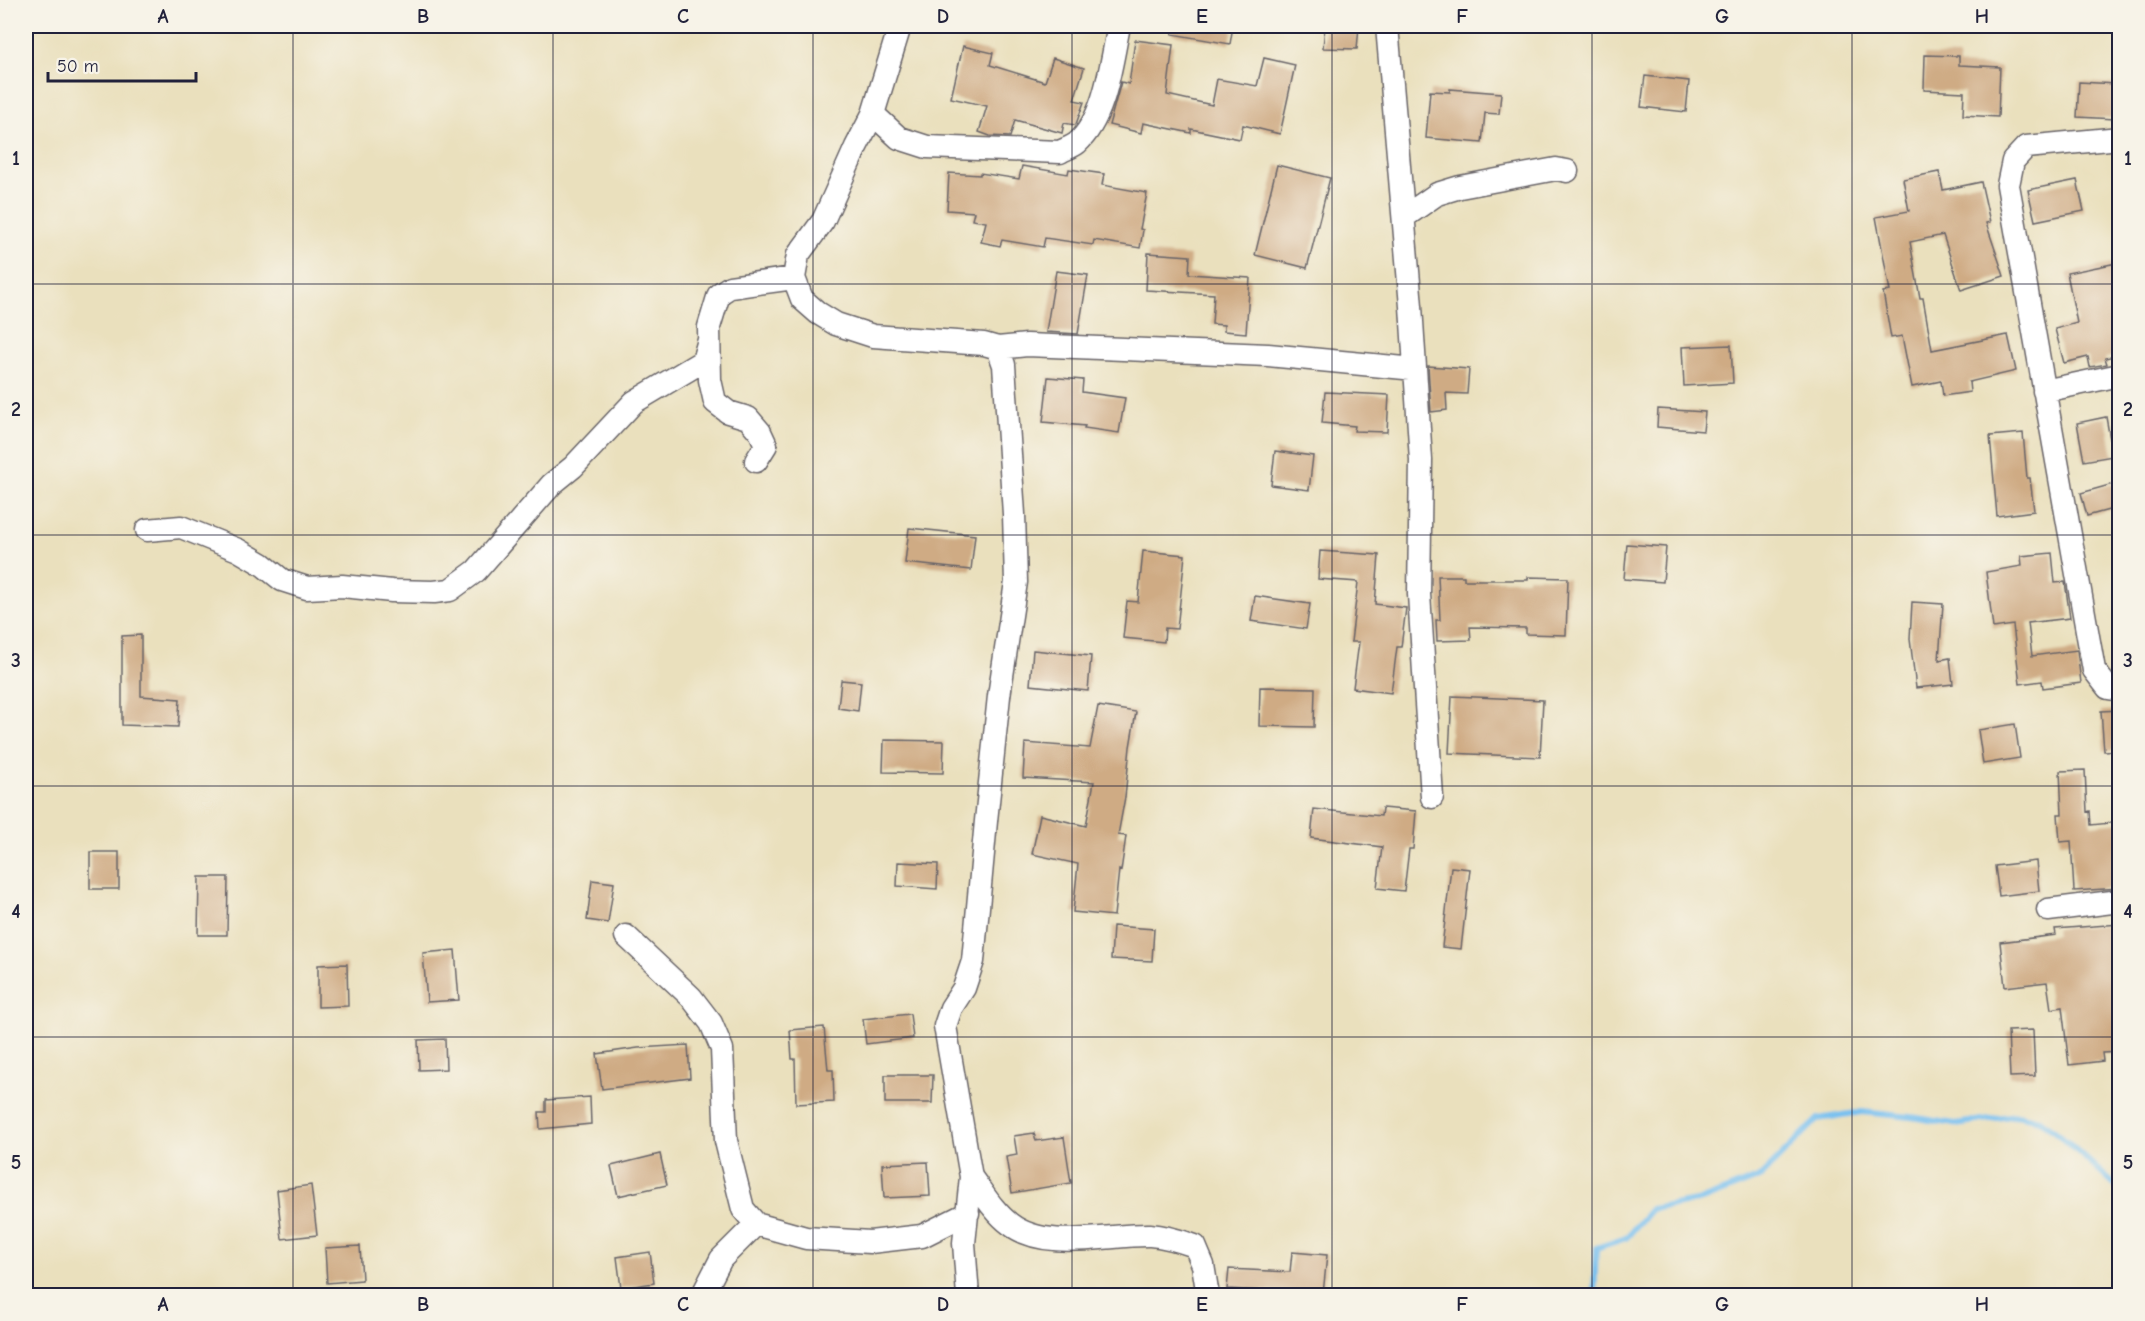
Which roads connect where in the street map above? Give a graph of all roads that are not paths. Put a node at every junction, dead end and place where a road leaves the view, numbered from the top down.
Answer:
1 (900, 26) edge
2 (1119, 26) edge
3 (1387, 26) edge
4 (873, 114) junction
5 (2120, 138) edge
6 (1566, 171) dead end
7 (1404, 217) junction
8 (795, 278) junction
9 (709, 340) junction
10 (998, 348) junction
11 (1414, 369) junction
12 (2120, 375) edge
13 (2044, 391) junction
14 (756, 461) dead end
15 (147, 530) dead end
16 (2120, 690) edge
17 (1432, 797) dead end
18 (2120, 901) edge
19 (2048, 910) dead end
20 (626, 936) dead end
21 (972, 1177) junction
22 (968, 1213) junction
23 (756, 1224) junction
24 (702, 1296) edge
25 (968, 1296) edge
26 (1208, 1296) edge

1 - 4 street
2 - 4 street
3 - 7 street
4 - 8 street
5 - 13 street
6 - 7 street
7 - 11 street
8 - 9 street
8 - 10 street
9 - 14 street
9 - 15 street
10 - 11 street
10 - 21 street
11 - 17 street
12 - 13 street
13 - 16 street
18 - 19 street
20 - 23 street
21 - 22 street
21 - 26 street
22 - 23 street
22 - 25 street
23 - 24 street

